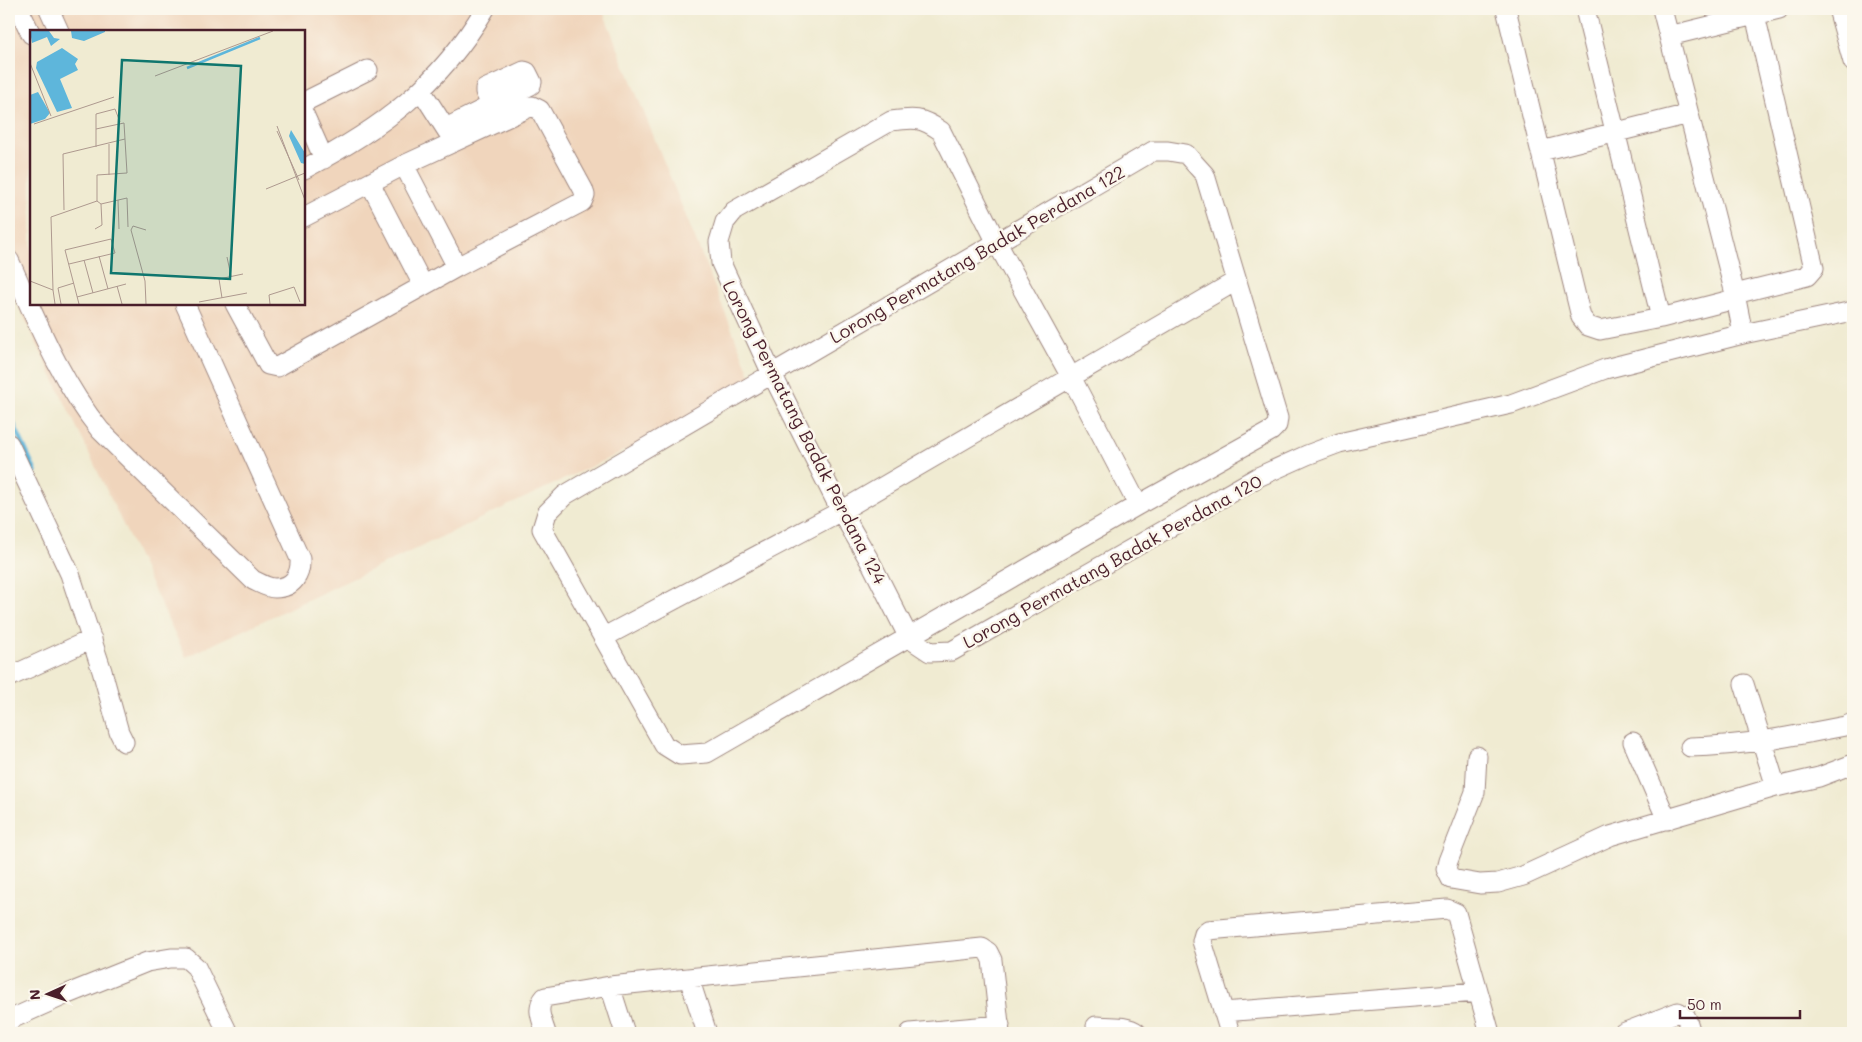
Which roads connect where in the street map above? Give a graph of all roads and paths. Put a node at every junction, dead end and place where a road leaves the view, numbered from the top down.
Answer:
1 (19, 9) edge
2 (49, 9) edge
3 (485, 9) edge
4 (1506, 9) edge
5 (1585, 9) edge
6 (1662, 9) edge
7 (1778, 9) edge
8 (1838, 9) edge
9 (1755, 15) junction
10 (59, 30) edge
11 (30, 32) edge
12 (1669, 36) junction
13 (1853, 62) edge
14 (368, 70) dead end
15 (421, 90) junction
16 (305, 102) edge
17 (492, 105) dead end
18 (1689, 114) junction
19 (305, 116) edge
20 (1616, 133) junction
21 (450, 135) junction
22 (1541, 151) junction
23 (324, 159) junction
24 (404, 165) junction
25 (305, 168) edge
26 (370, 183) junction
27 (305, 216) edge
28 (997, 243) junction
29 (9, 260) edge
30 (457, 267) junction
31 (1236, 281) junction
32 (423, 285) junction
33 (1735, 296) junction
34 (30, 305) edge
35 (30, 305) edge
36 (185, 305) edge
37 (236, 305) edge
38 (1853, 311) edge
39 (1661, 318) junction
40 (1743, 334) junction
41 (772, 374) junction
42 (1071, 377) junction
43 (9, 444) edge
44 (1138, 505) junction
45 (841, 511) junction
46 (604, 637) junction
47 (909, 638) junction
48 (92, 639) junction
49 (9, 677) edge
50 (1744, 684) dead end
51 (1853, 723) edge
52 (1763, 741) junction
53 (124, 742) dead end
54 (1633, 742) dead end
55 (1690, 748) dead end
56 (1477, 756) dead end
57 (1853, 764) edge
58 (1772, 774) junction
59 (1667, 820) junction
60 (689, 978) junction
61 (610, 986) junction
62 (1477, 992) junction
63 (1223, 1012) junction
64 (9, 1020) edge
65 (1096, 1026) dead end
66 (1000, 1029) edge
67 (543, 1032) edge
68 (228, 1033) edge
69 (626, 1033) edge
70 (707, 1033) edge
71 (910, 1033) edge
72 (1137, 1033) edge
73 (1230, 1033) edge
74 (1490, 1033) edge
75 (1623, 1033) edge
76 (1691, 1033) edge

1 - 11 street
2 - 10 street
3 - 15 street
4 - 22 street
5 - 20 street
6 - 12 street
7 - 9 street
8 - 13 street
9 - 12 street
9 - 33 street
12 - 18 street
14 - 16 street
15 - 21 street
15 - 23 street
17 - 21 street
18 - 20 street
18 - 33 street
19 - 23 street
20 - 22 street
20 - 39 street
21 - 24 street
21 - 30 street
22 - 39 street
23 - 25 street
24 - 26 street
24 - 30 street
26 - 27 street
26 - 32 street
28 - 31 street, Lorong Permatang Badak Perdana 122
28 - 41 street, Lorong Permatang Badak Perdana 122
28 - 41 street, Lorong Permatang Badak Perdana 124
28 - 42 street
29 - 35 street
30 - 32 street
31 - 42 street
31 - 44 street, Lorong Permatang Badak Perdana 122
32 - 37 street
33 - 39 street
33 - 40 street
34 - 36 street
38 - 40 street, Lorong Permatang Badak Perdana 120
40 - 47 street, Lorong Permatang Badak Perdana 120
41 - 45 street, Lorong Permatang Badak Perdana 124
41 - 46 street, Lorong Permatang Badak Perdana 122
42 - 44 street
42 - 45 street
43 - 48 street
44 - 47 street, Lorong Permatang Badak Perdana 122
45 - 46 street
45 - 47 street, Lorong Permatang Badak Perdana 124
46 - 47 street, Lorong Permatang Badak Perdana 122
48 - 49 street
48 - 53 street
50 - 52 street
51 - 52 street
52 - 55 street
52 - 58 street
54 - 59 street
56 - 59 street
57 - 58 street
58 - 59 street
60 - 61 street
60 - 66 street
60 - 70 street
61 - 67 street
61 - 69 street
62 - 63 street
62 - 63 street
62 - 74 street
63 - 73 street
64 - 68 street
65 - 72 street
66 - 71 street
75 - 76 street

